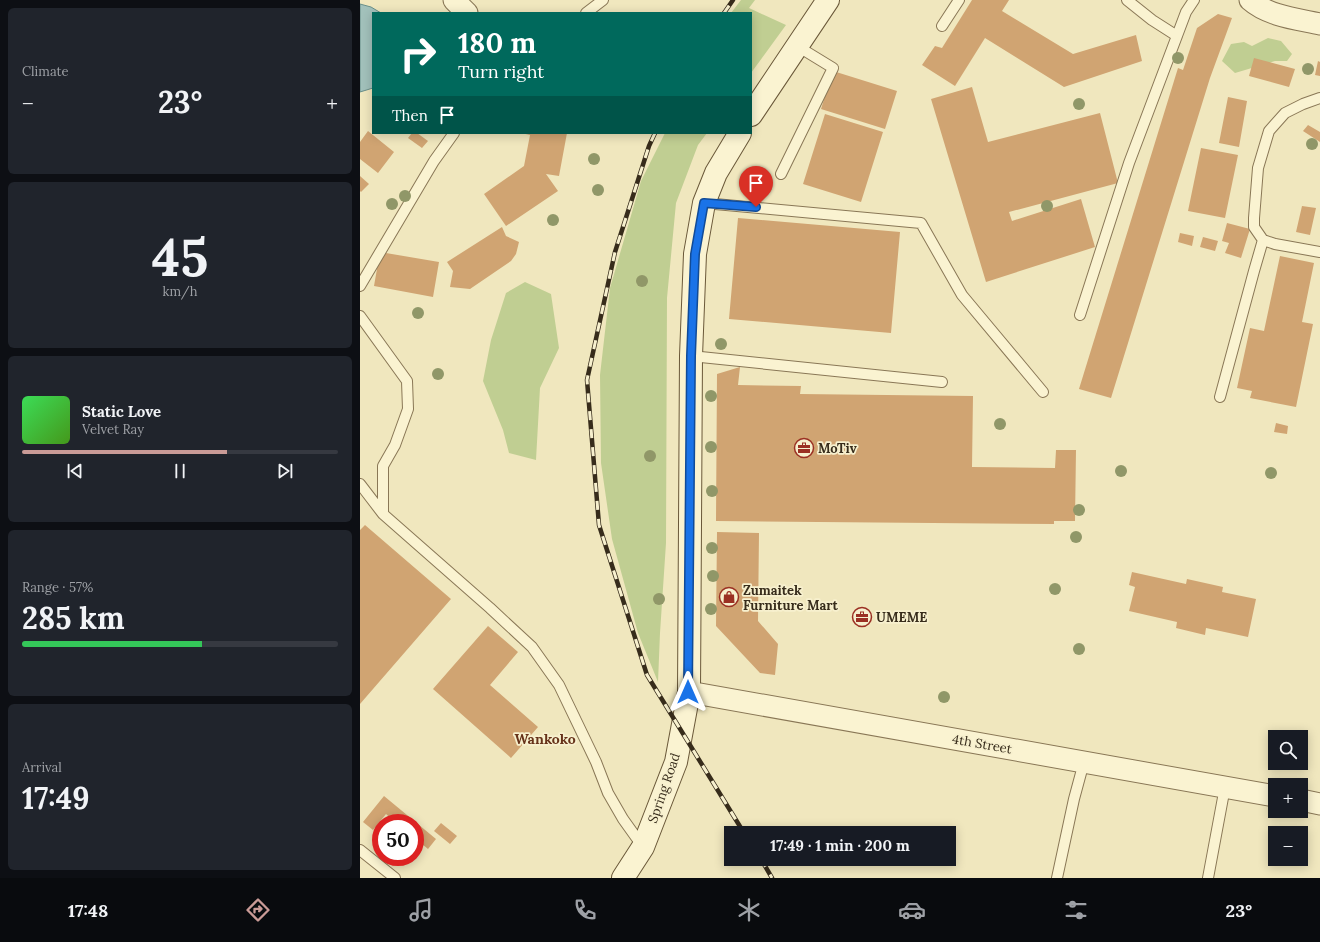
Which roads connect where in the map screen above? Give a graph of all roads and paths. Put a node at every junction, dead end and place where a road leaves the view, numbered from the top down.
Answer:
1 (454, 0) edge
2 (603, 0) edge
3 (828, 0) edge
4 (959, 0) edge
5 (1127, 0) edge
6 (1194, 0) edge
7 (1250, 0) edge
8 (466, 12) edge
9 (587, 12) edge
10 (1320, 24) edge
11 (942, 26) dead end
12 (1177, 36) junction
13 (797, 46) junction
14 (1320, 98) edge
15 (752, 114) edge
16 (453, 134) edge
17 (739, 134) edge
18 (781, 174) dead end
19 (704, 203) junction
20 (1263, 240) junction
21 (1320, 252) edge
22 (360, 286) edge
23 (1080, 315) dead end
24 (360, 316) edge
25 (691, 356) junction
26 (942, 382) dead end
27 (1043, 392) dead end
28 (1220, 397) dead end
29 (360, 484) edge
30 (382, 514) junction
31 (688, 692) junction
32 (1084, 762) junction
33 (1225, 787) junction
34 (1268, 795) edge
35 (1308, 801) edge
36 (1320, 804) edge
37 (643, 847) junction
38 (360, 850) edge
39 (395, 878) edge
40 (623, 878) edge
41 (1057, 878) edge
42 (1208, 878) edge

1 - 8 street
2 - 9 lane
3 - 13 main road
4 - 11 lane
5 - 12 lane
6 - 12 lane
7 - 10 street
12 - 23 lane
13 - 15 main road
13 - 18 lane
14 - 20 lane
16 - 22 lane
17 - 19 main road, Spring Road
19 - 25 main road, Spring Road
19 - 27 lane
20 - 21 lane
20 - 28 lane
24 - 30 lane
25 - 26 lane
25 - 31 main road, Spring Road
29 - 30 lane
30 - 37 lane
31 - 32 street, 4th Street
31 - 37 main road, Spring Road
32 - 33 street, 4th Street
32 - 41 lane
33 - 34 street, 4th Street
33 - 42 lane
35 - 36 street
37 - 40 main road, Spring Road
38 - 39 lane

